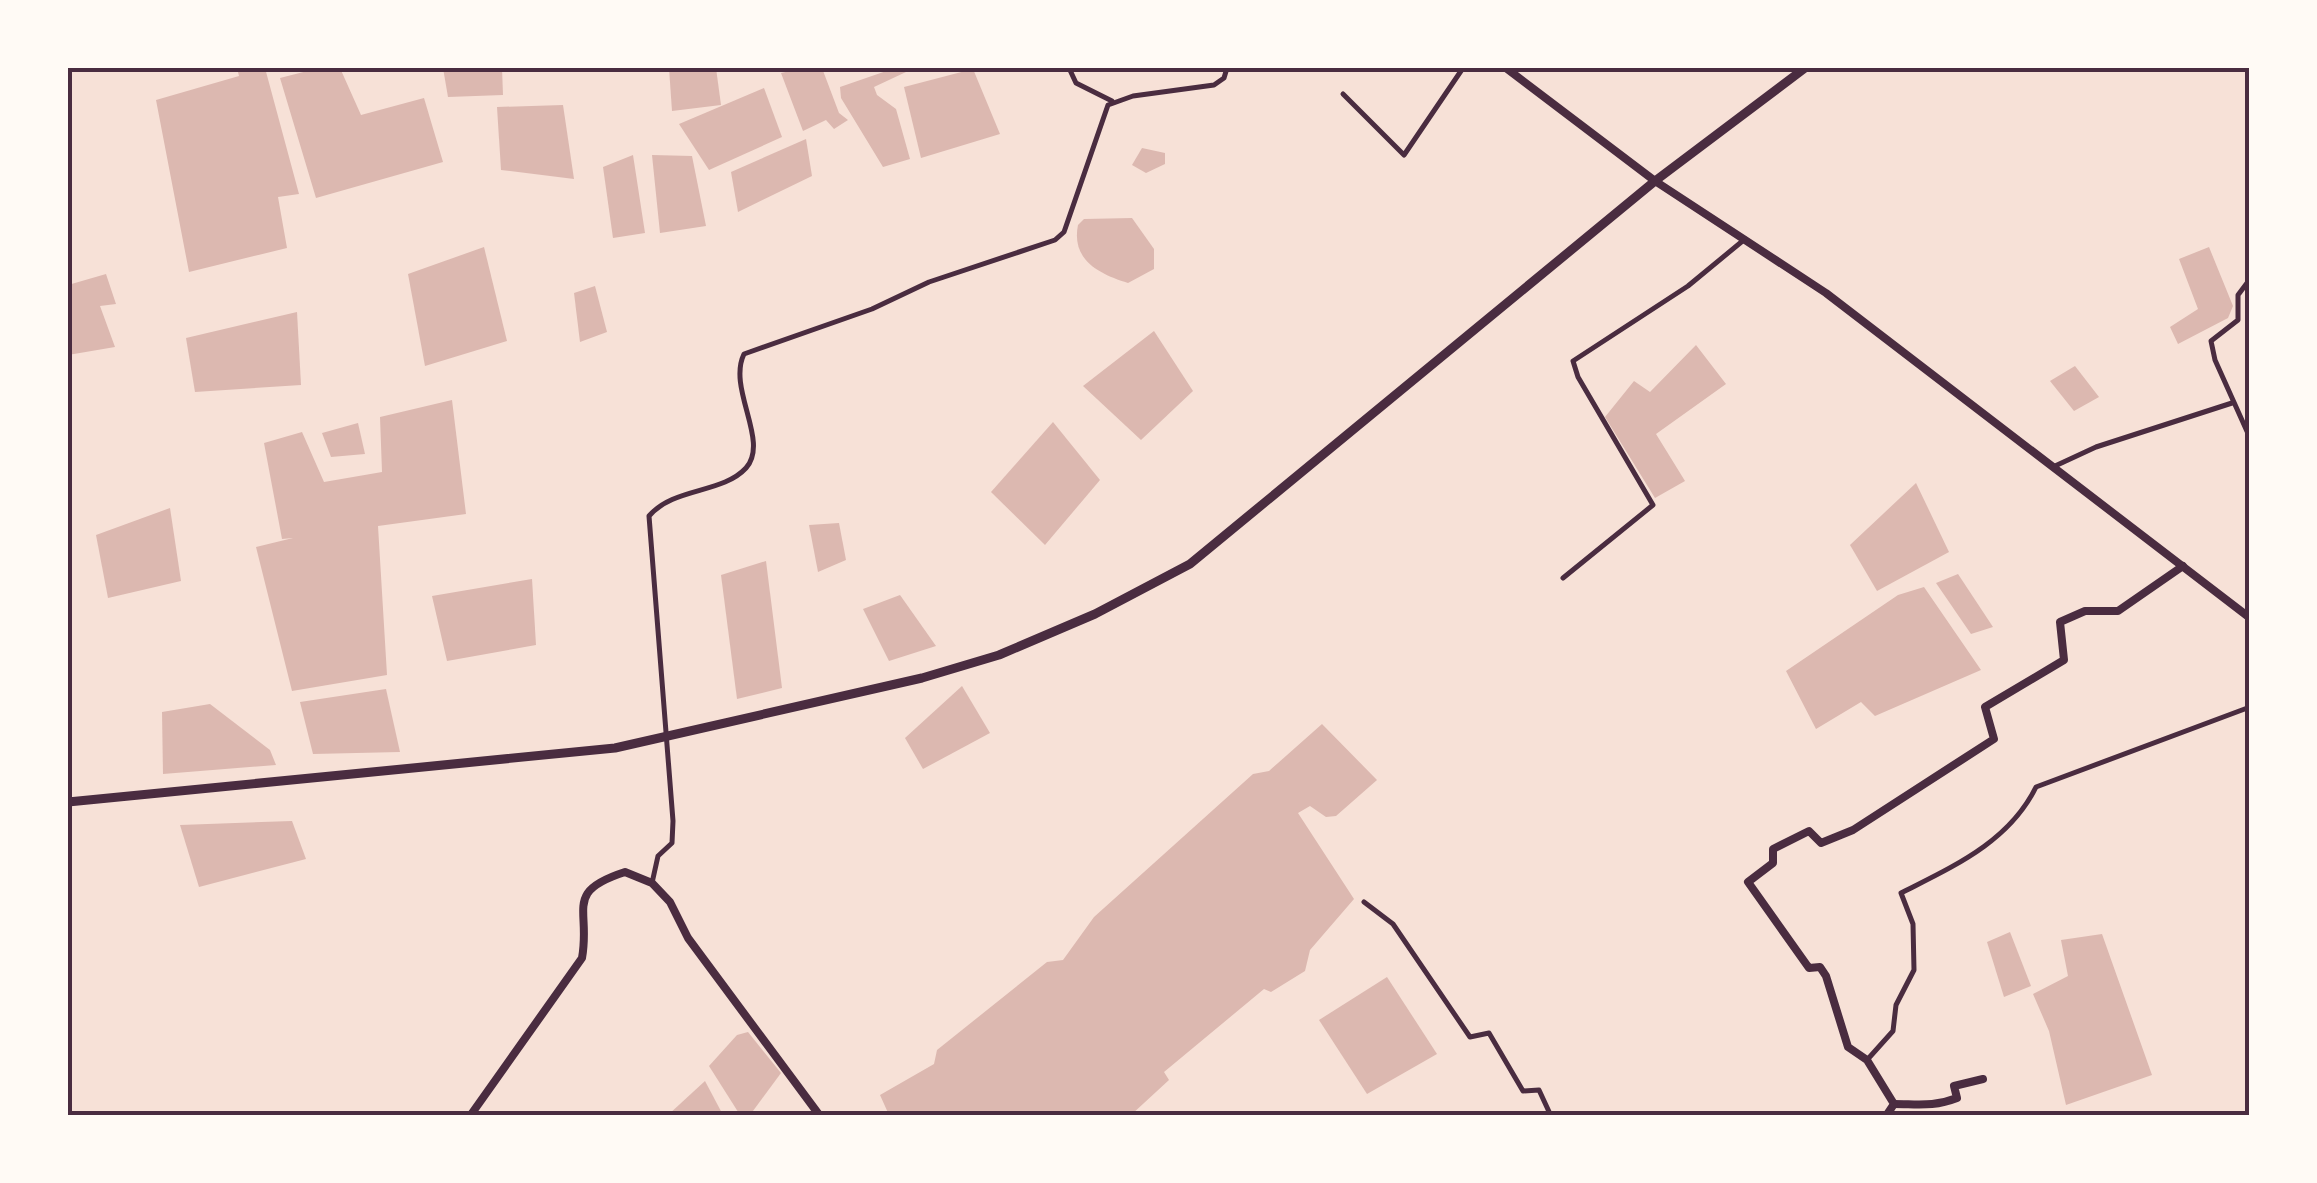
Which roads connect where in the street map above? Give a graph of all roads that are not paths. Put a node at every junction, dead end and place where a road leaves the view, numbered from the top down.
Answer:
1 (1069, 68) edge
2 (1227, 68) edge
3 (1463, 68) edge
4 (1506, 68) edge
5 (1805, 68) edge
6 (1342, 94) dead end
7 (1112, 101) junction
8 (1655, 181) junction
9 (1747, 237) junction
10 (2250, 280) edge
11 (2232, 403) junction
12 (2250, 438) edge
13 (2052, 468) junction
14 (2183, 566) junction
15 (1564, 578) dead end
16 (2250, 618) edge
17 (2250, 707) edge
18 (667, 734) junction
19 (68, 802) edge
20 (652, 883) junction
21 (1364, 902) dead end
22 (1867, 1060) junction
23 (1982, 1080) dead end
24 (1894, 1104) junction
25 (470, 1116) edge
26 (820, 1116) edge
27 (1551, 1116) edge
28 (1886, 1116) edge

1 - 7 street
2 - 7 street
3 - 6 street
4 - 8 street
5 - 8 highway
7 - 18 street
8 - 9 street
8 - 18 highway
9 - 13 street
9 - 15 street
10 - 11 street
11 - 12 street
11 - 13 street
13 - 14 street
14 - 16 street
14 - 22 street
17 - 22 street
18 - 19 highway
18 - 20 street
20 - 25 street
20 - 26 street
21 - 27 street
22 - 24 street
23 - 24 street
24 - 28 street

